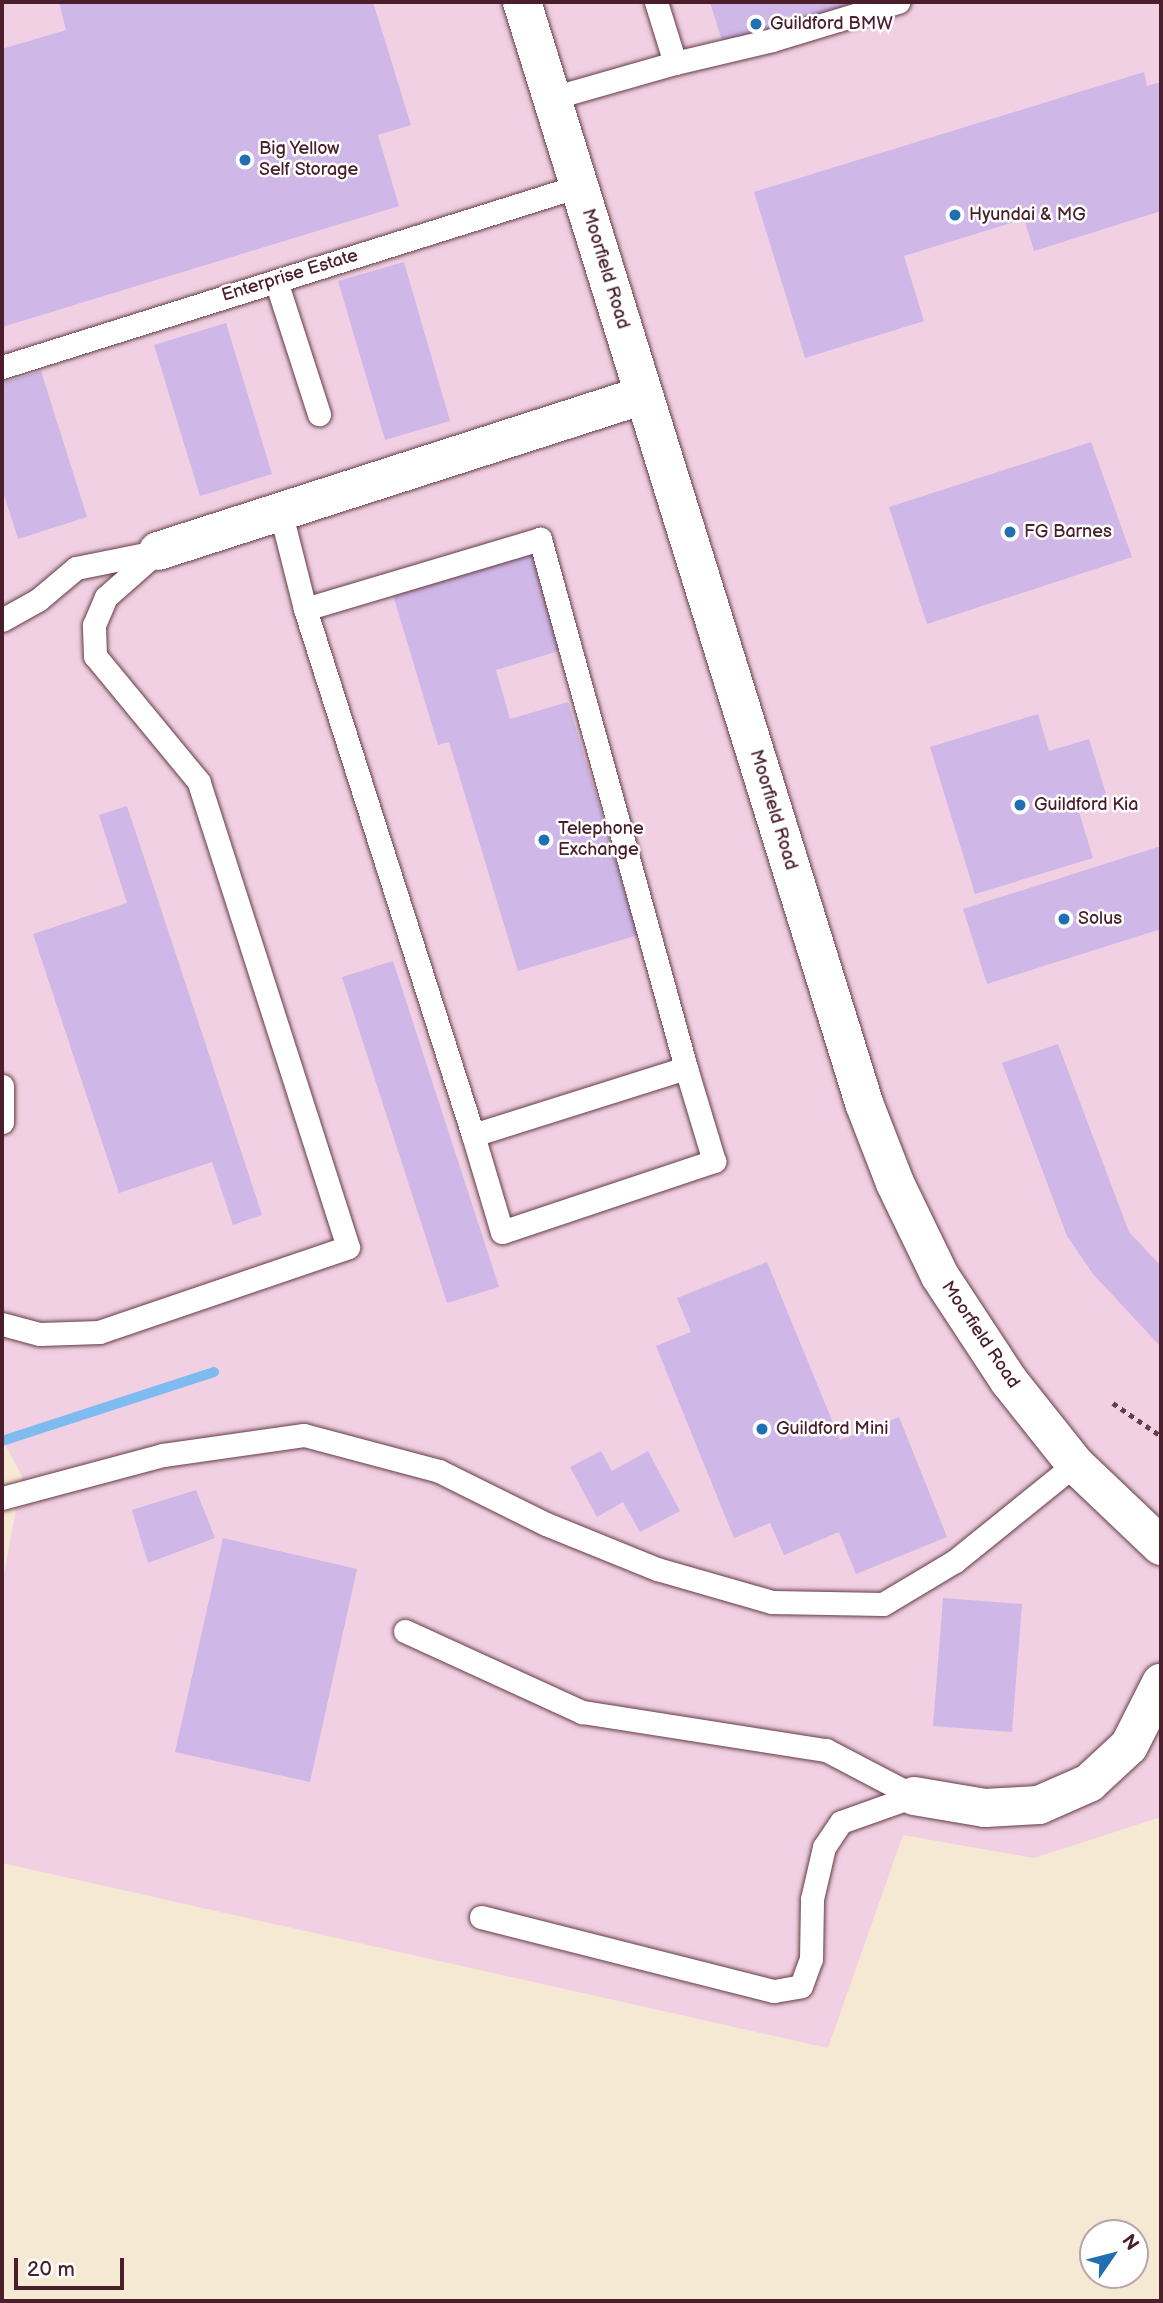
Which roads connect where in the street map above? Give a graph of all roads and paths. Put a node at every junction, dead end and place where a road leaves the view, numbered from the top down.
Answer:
1 (522, 2) edge
2 (656, 2) edge
3 (898, 2) edge
4 (675, 63) junction
5 (552, 98) junction
6 (579, 186) junction
7 (276, 281) junction
8 (2, 367) edge
9 (644, 395) junction
10 (319, 414) dead end
11 (281, 514) junction
12 (158, 551) junction
13 (305, 609) junction
14 (2, 620) edge
15 (686, 1068) junction
16 (2, 1086) edge
17 (2, 1122) edge
18 (473, 1135) junction
19 (2, 1324) edge
20 (1113, 1403) dead end
21 (1161, 1436) edge
22 (1075, 1464) junction
23 (2, 1498) edge
24 (1161, 1546) edge
25 (405, 1631) dead end
26 (1161, 1683) edge
27 (915, 1796) junction
28 (481, 1917) dead end

1 - 5 street, Moorfield Road
2 - 4 lane
3 - 4 lane
4 - 5 lane
5 - 6 street, Moorfield Road
6 - 7 lane, Enterprise Estate
6 - 9 street, Moorfield Road
7 - 8 lane, Enterprise Estate
7 - 10 lane
9 - 11 street
9 - 22 street, Moorfield Road
11 - 12 street
11 - 13 lane
12 - 14 lane
12 - 19 lane
13 - 15 lane
13 - 18 lane
15 - 18 lane
15 - 18 lane
16 - 17 lane
20 - 21 path
22 - 23 lane
22 - 24 street, Moorfield Road
25 - 27 lane
26 - 27 street
27 - 28 lane

